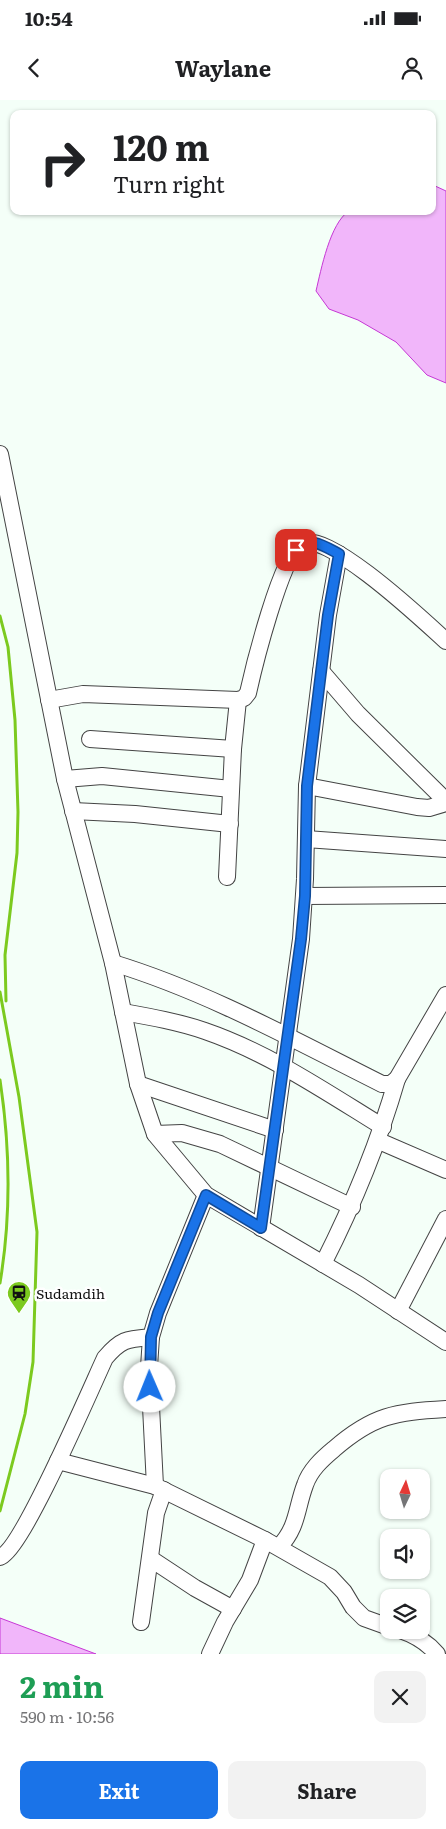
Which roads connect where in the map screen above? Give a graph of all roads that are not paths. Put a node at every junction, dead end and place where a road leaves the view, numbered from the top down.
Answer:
1 (0, 454) edge
2 (339, 554) junction
3 (446, 641) edge
4 (321, 671) junction
5 (49, 700) junction
6 (238, 700) junction
7 (90, 739) dead end
8 (233, 750) junction
9 (65, 779) junction
10 (307, 786) junction
11 (231, 789) junction
12 (446, 802) edge
13 (73, 811) junction
14 (230, 824) junction
15 (306, 839) junction
16 (446, 849) edge
17 (227, 877) dead end
18 (446, 895) edge
19 (305, 896) junction
20 (113, 963) junction
21 (446, 995) edge
22 (123, 1012) junction
23 (441, 1017) edge
24 (289, 1036) junction
25 (284, 1067) junction
26 (397, 1079) junction
27 (138, 1084) junction
28 (275, 1130) junction
29 (156, 1134) junction
30 (381, 1134) junction
31 (269, 1170) junction
32 (446, 1170) edge
33 (206, 1195) junction
34 (352, 1207) junction
35 (446, 1219) edge
36 (261, 1228) junction
37 (323, 1264) junction
38 (398, 1311) junction
39 (151, 1337) junction
40 (446, 1342) edge
41 (446, 1409) edge
42 (58, 1461) junction
43 (159, 1488) junction
44 (272, 1544) junction
45 (0, 1557) edge
46 (151, 1559) junction
47 (233, 1608) junction
48 (141, 1622) dead end
49 (380, 1623) edge
50 (419, 1639) edge
51 (210, 1654) edge
52 (437, 1654) edge

1 - 5 street
2 - 3 street
2 - 4 street
2 - 6 street
4 - 10 street
4 - 12 street
5 - 6 street
5 - 9 street
6 - 8 street
7 - 8 street
8 - 11 street
9 - 11 street
9 - 13 street
10 - 12 street
10 - 15 street
11 - 14 street
13 - 14 street
13 - 20 street
14 - 17 street
15 - 16 street
15 - 19 street
18 - 19 street
19 - 24 street
20 - 22 street
20 - 24 street
21 - 23 street
22 - 25 street
22 - 27 street
23 - 26 street
24 - 25 street
24 - 26 street
25 - 28 street
25 - 30 street
26 - 30 street
27 - 28 street
27 - 29 street
28 - 31 street
29 - 31 street
29 - 33 street
30 - 32 street
30 - 34 street
31 - 34 street
31 - 36 street
33 - 36 street
33 - 39 street
34 - 37 street
35 - 38 street
36 - 37 street
37 - 38 street
38 - 40 street
39 - 42 street
39 - 43 street
41 - 44 street
42 - 43 street
42 - 45 street
43 - 44 street
43 - 46 street
44 - 47 street
44 - 49 street
46 - 47 street
46 - 48 street
47 - 51 street
50 - 52 street

